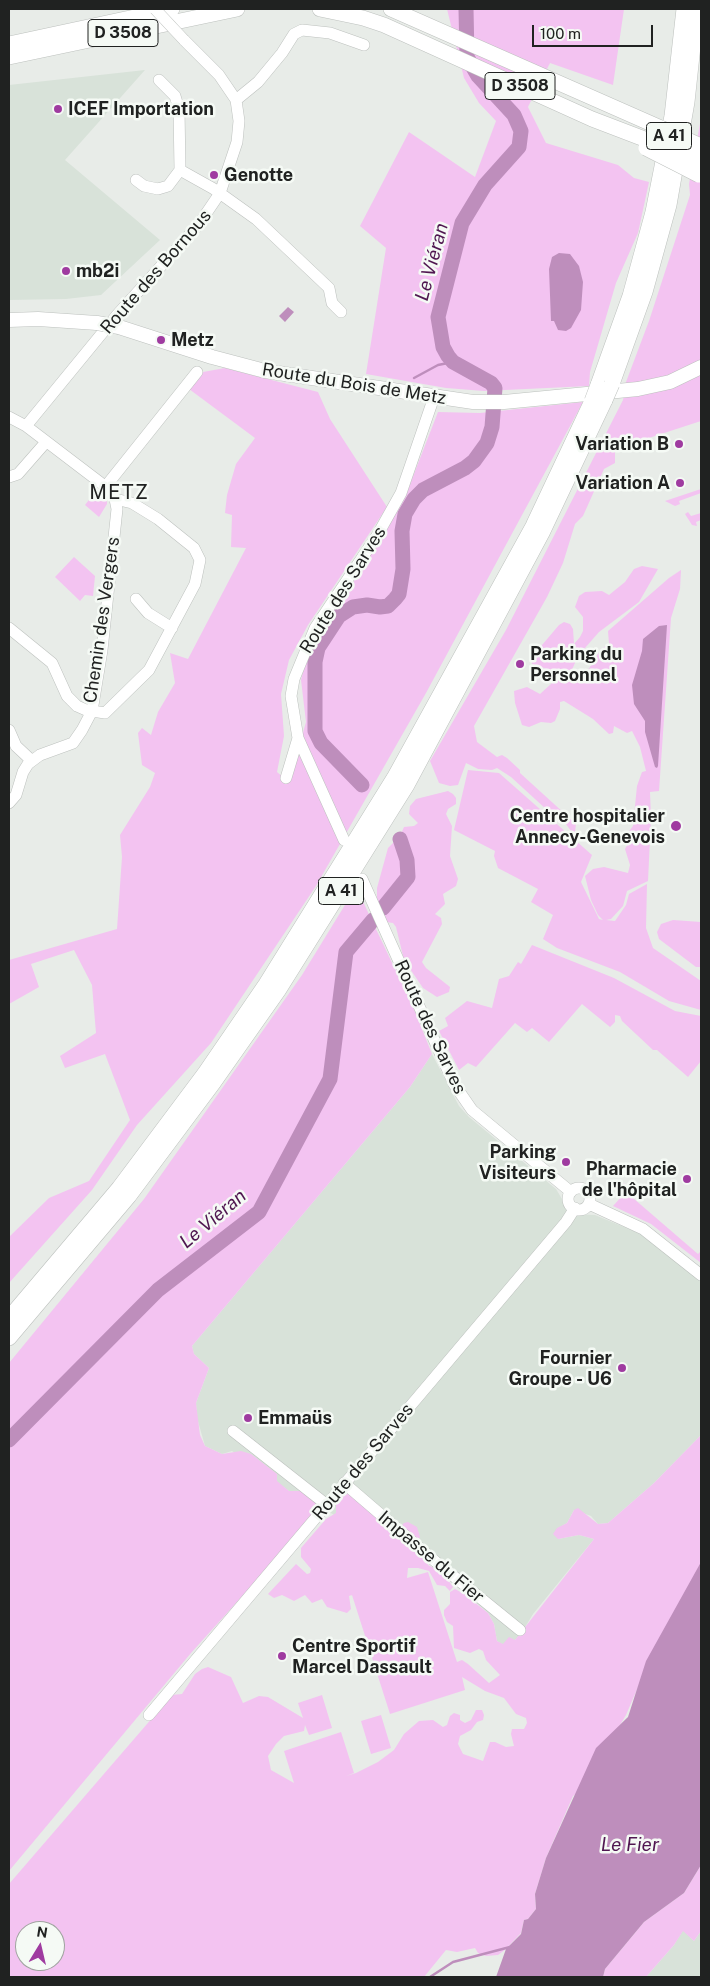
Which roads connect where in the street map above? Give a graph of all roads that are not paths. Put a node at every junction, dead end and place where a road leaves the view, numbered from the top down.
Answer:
1 (155, 9) edge
2 (172, 9) edge
3 (237, 9) edge
4 (320, 9) edge
5 (391, 9) edge
6 (684, 9) edge
7 (697, 9) edge
8 (9, 44) edge
9 (364, 45) dead end
10 (9, 56) edge
11 (701, 64) edge
12 (159, 80) dead end
13 (236, 100) junction
14 (656, 126) junction
15 (701, 140) edge
16 (701, 164) edge
17 (180, 170) junction
18 (136, 180) dead end
19 (220, 192) junction
20 (669, 205) junction
21 (341, 312) dead end
22 (9, 320) edge
23 (701, 367) edge
24 (197, 372) dead end
25 (605, 385) junction
26 (434, 398) junction
27 (598, 401) junction
28 (9, 417) edge
29 (26, 426) junction
30 (46, 442) junction
31 (9, 477) edge
32 (106, 486) junction
33 (115, 499) junction
34 (136, 599) dead end
35 (9, 628) edge
36 (172, 628) junction
37 (92, 712) junction
38 (9, 730) edge
39 (298, 738) junction
40 (32, 761) junction
41 (286, 778) dead end
42 (9, 803) edge
43 (344, 840) dead end
44 (362, 879) dead end
45 (571, 1192) junction
46 (589, 1204) junction
47 (575, 1208) junction
48 (701, 1275) edge
49 (9, 1318) edge
50 (9, 1338) edge
51 (233, 1431) dead end
52 (344, 1483) junction
53 (326, 1505) junction
54 (520, 1630) dead end
55 (149, 1715) dead end

1 - 13 street, Route des Bornous, bridge
2 - 8 highway, D 3508
3 - 10 highway, D 3508
4 - 16 highway, D 3508, bridge
5 - 14 highway, D 3508
6 - 25 highway, A 41
7 - 20 highway, A 41
9 - 13 street
11 - 20 highway
12 - 17 street
13 - 19 street, Route des Bornous
14 - 15 highway, bridge
14 - 16 highway, D 3508, bridge
17 - 18 street
17 - 19 street
19 - 21 street
19 - 29 street, Route des Bornous
20 - 25 highway, A 41
22 - 26 main road, Route du Bois de Metz, bridge
23 - 26 main road, Route du Bois de Metz
24 - 32 street
25 - 27 highway, A 41, bridge
26 - 39 street, Route des Sarves
27 - 49 highway, A 41
27 - 50 highway, A 41
28 - 29 street
29 - 30 street
30 - 31 street
30 - 32 street
32 - 33 street
33 - 36 street
33 - 37 street, Chemin des Vergers
34 - 36 street
35 - 37 street, Chemin des Vergers
36 - 37 street
37 - 40 street
38 - 40 street
39 - 41 street
39 - 43 street, Route des Sarves
40 - 42 street
44 - 45 street, Route des Sarves
45 - 46 street
45 - 47 street
46 - 47 street
46 - 48 street
47 - 52 street, Route des Sarves
51 - 53 street
52 - 53 street, Route des Sarves
52 - 54 street, Impasse du Fier
53 - 55 street, Route des Sarves

